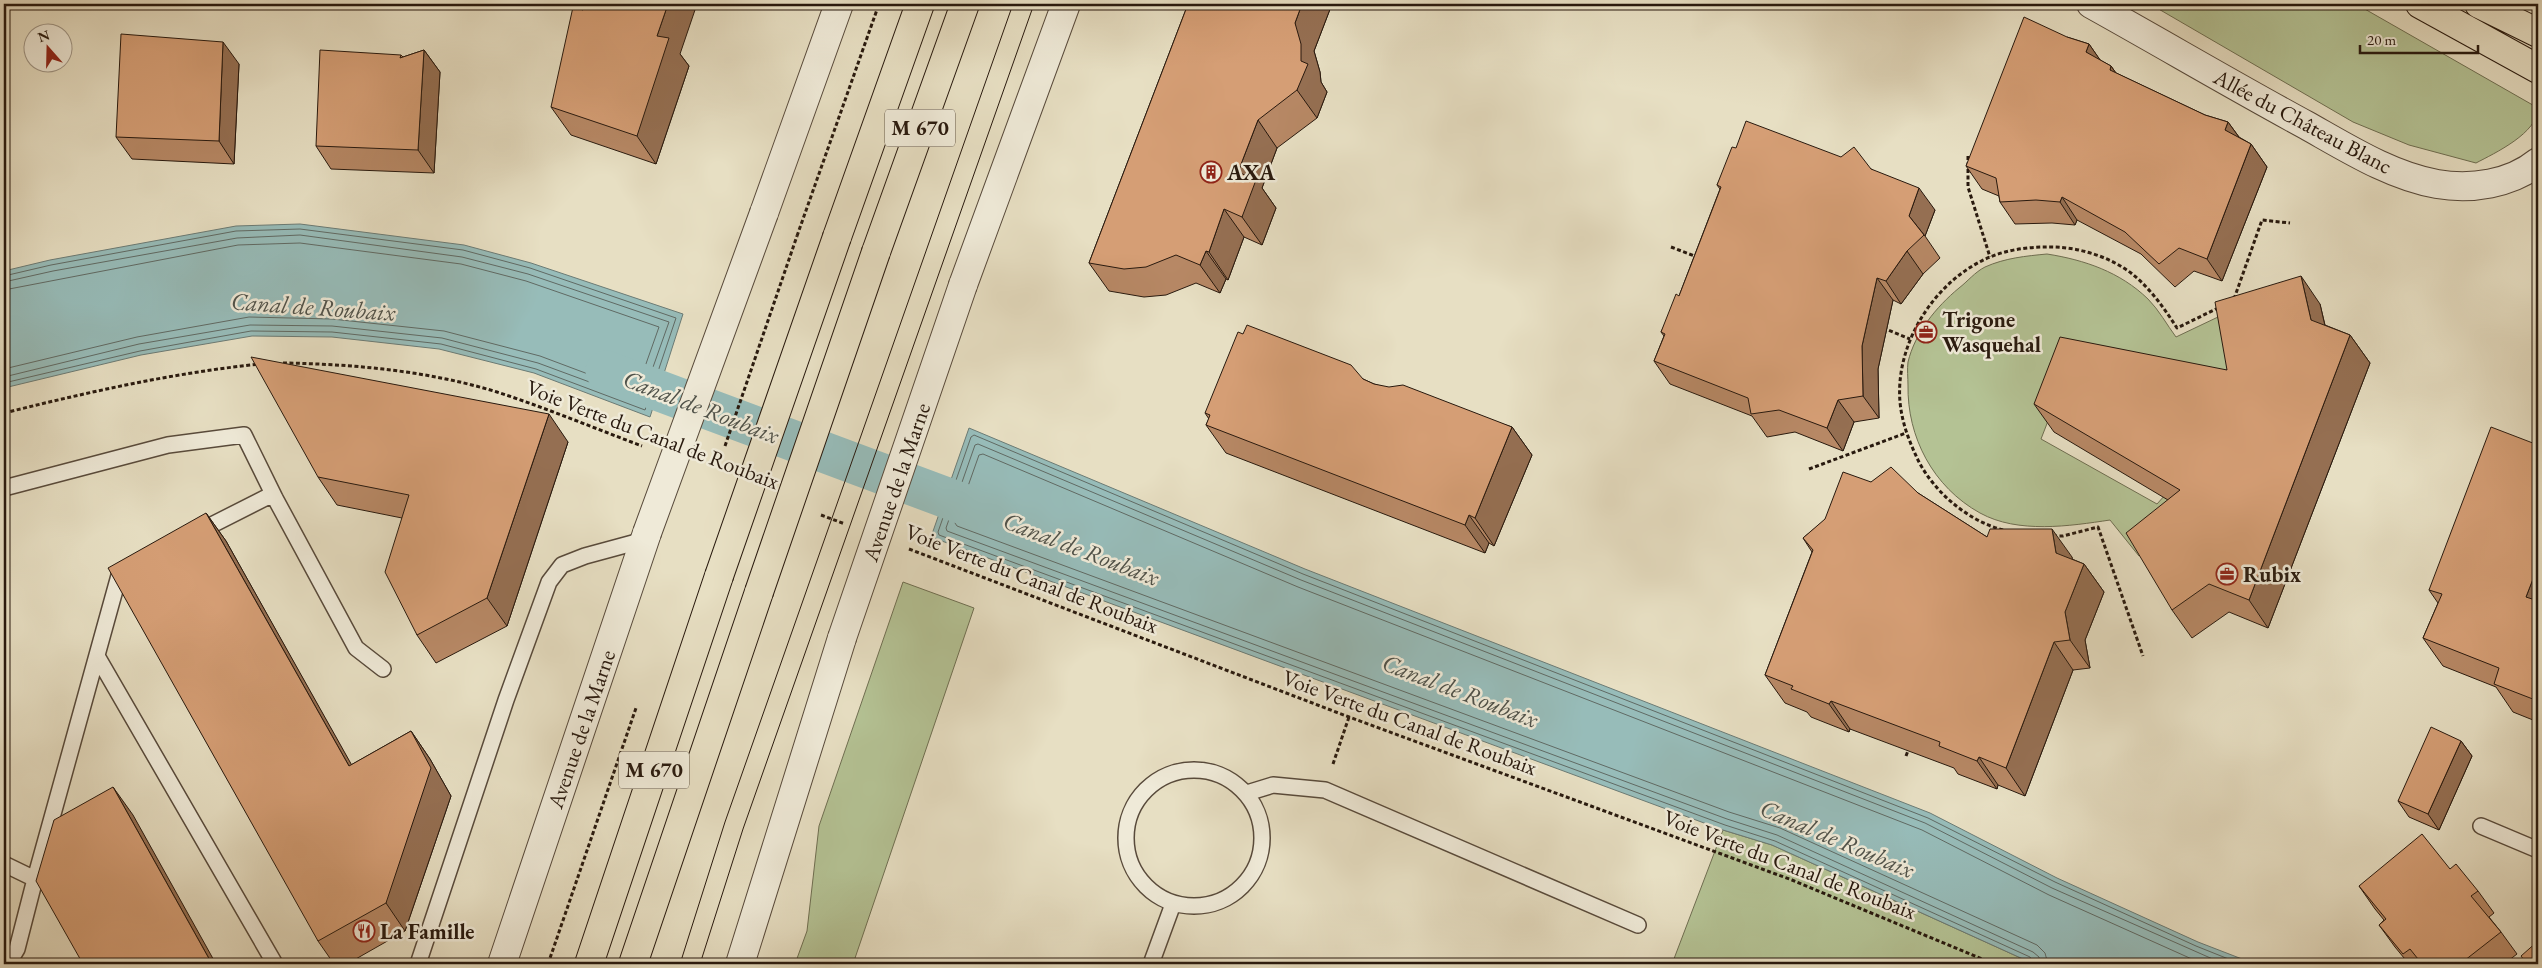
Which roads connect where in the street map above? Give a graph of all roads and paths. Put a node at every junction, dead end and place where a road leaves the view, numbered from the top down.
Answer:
1 (839, 4) edge
2 (879, 4) edge
3 (920, 4) edge
4 (965, 4) edge
5 (1066, 4) edge
6 (2091, 4) edge
7 (2420, 4) edge
8 (2479, 4) edge
9 (2538, 33) edge
10 (2538, 69) edge
11 (1968, 156) edge
12 (2535, 173) edge
13 (2290, 224) dead end
14 (1671, 247) dead end
15 (1990, 257) junction
16 (1699, 258) edge
17 (2233, 301) edge
18 (2225, 305) edge
19 (1873, 325) edge
20 (1910, 339) junction
21 (268, 363) edge
22 (276, 363) edge
23 (4, 413) edge
24 (1906, 433) junction
25 (724, 448) dead end
26 (648, 449) dead end
27 (1809, 469) dead end
28 (4, 488) edge
29 (273, 494) junction
30 (814, 512) dead end
31 (850, 526) dead end
32 (1992, 527) junction
33 (2010, 531) edge
34 (646, 536) junction
35 (1988, 536) edge
36 (2045, 536) edge
37 (178, 542) edge
38 (905, 547) dead end
39 (144, 559) edge
40 (96, 656) junction
41 (2143, 656) dead end
42 (383, 669) dead end
43 (638, 700) dead end
44 (1349, 717) junction
45 (1909, 747) edge
46 (1906, 756) edge
47 (1325, 790) junction
48 (1247, 793) junction
49 (2481, 826) dead end
50 (2538, 850) edge
51 (4, 864) edge
52 (35, 880) junction
53 (1173, 904) junction
54 (1638, 925) dead end
55 (13, 962) edge
56 (275, 964) edge
57 (418, 964) edge
58 (502, 964) edge
59 (548, 964) edge
60 (589, 964) edge
61 (633, 964) edge
62 (740, 964) edge
63 (1151, 964) edge
64 (1994, 964) edge

1 - 34 street, Avenue de la Marne, bridge
2 - 25 path, bridge
3 - 60 main road, M 670, bridge
4 - 61 main road, M 670, bridge
5 - 62 street, Avenue de la Marne, bridge
6 - 12 street, Allée du Château Blanc
7 - 10 main road
8 - 9 main road
11 - 15 path
13 - 17 path
14 - 16 path
15 - 18 path
15 - 20 path
19 - 20 path
20 - 24 path
21 - 23 path
22 - 26 path, Voie Verte du Canal de Roubaix
24 - 27 path
24 - 32 path
28 - 29 lane
29 - 37 lane
29 - 42 lane
30 - 31 path
32 - 33 path
32 - 35 path
34 - 57 lane
34 - 58 street, Avenue de la Marne
36 - 41 path
38 - 44 path, Voie Verte du Canal de Roubaix
39 - 40 lane
40 - 52 lane
40 - 56 lane
43 - 59 path
44 - 47 path
44 - 64 path, Voie Verte du Canal de Roubaix
45 - 46 path
47 - 48 lane
47 - 54 lane
48 - 53 lane
48 - 53 lane
49 - 50 lane
51 - 52 lane
52 - 55 lane
53 - 63 lane

